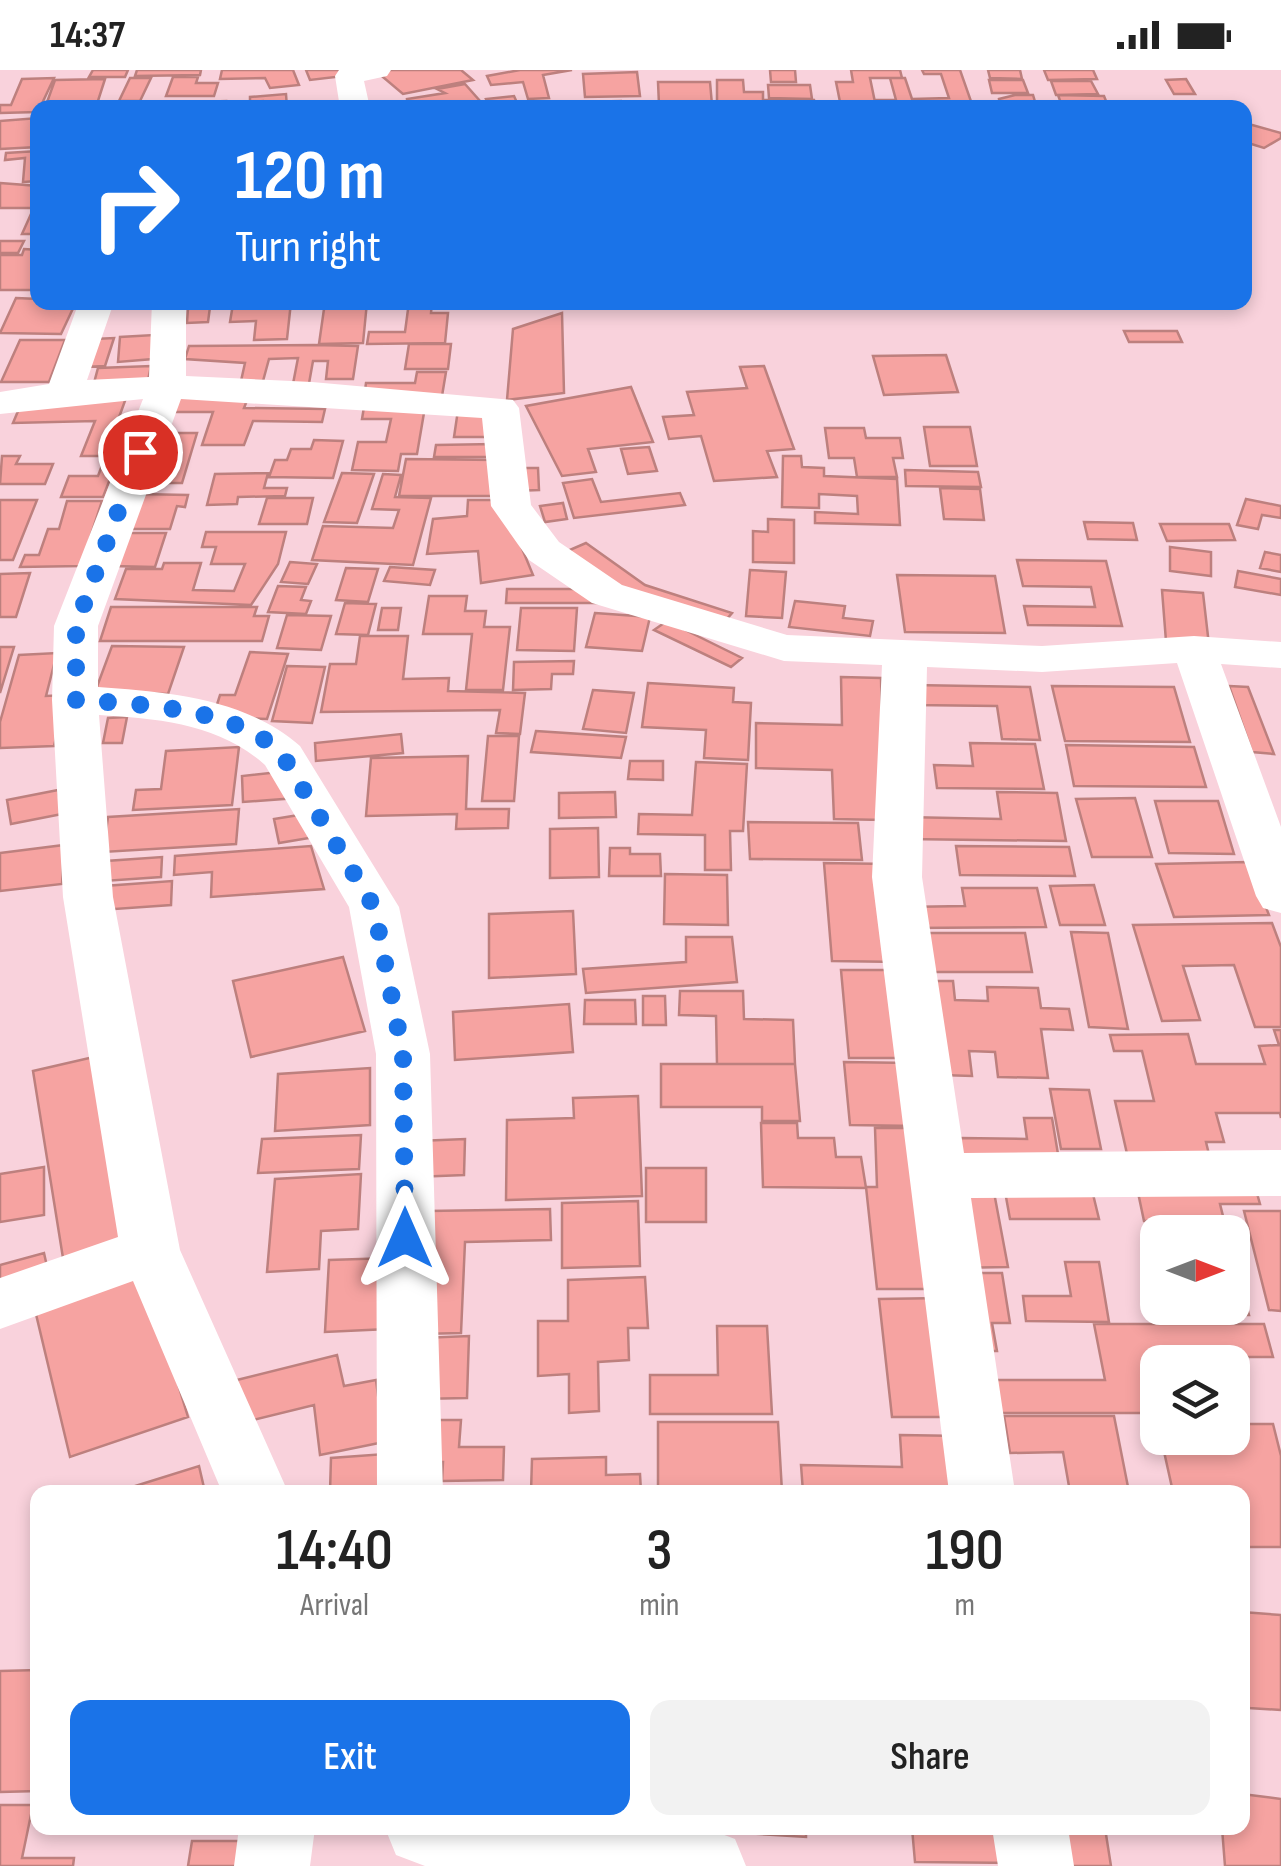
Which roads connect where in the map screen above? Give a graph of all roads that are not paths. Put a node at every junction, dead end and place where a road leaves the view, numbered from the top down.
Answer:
1 (358, 72) edge
2 (356, 100) edge
3 (94, 310) edge
4 (169, 310) edge
5 (167, 386) junction
6 (66, 390) junction
7 (0, 403) edge
8 (1194, 649) junction
9 (905, 651) junction
10 (1281, 655) edge
11 (76, 700) junction
12 (1281, 896) edge
13 (1281, 1172) edge
14 (936, 1176) junction
15 (150, 1250) junction
16 (0, 1304) edge
17 (253, 1485) edge
18 (410, 1485) edge
19 (981, 1485) edge
20 (276, 1835) edge
21 (488, 1835) edge
22 (1031, 1835) edge
23 (272, 1866) edge
24 (708, 1866) edge
25 (1036, 1866) edge

1 - 2 street
3 - 6 street
4 - 5 street
5 - 6 street
5 - 9 street
5 - 11 street
6 - 7 street
8 - 9 street
8 - 10 street
8 - 12 street
9 - 14 street
11 - 15 street
11 - 18 street
13 - 14 street
14 - 19 street
15 - 16 street
15 - 17 street
20 - 23 street
21 - 24 street
22 - 25 street

